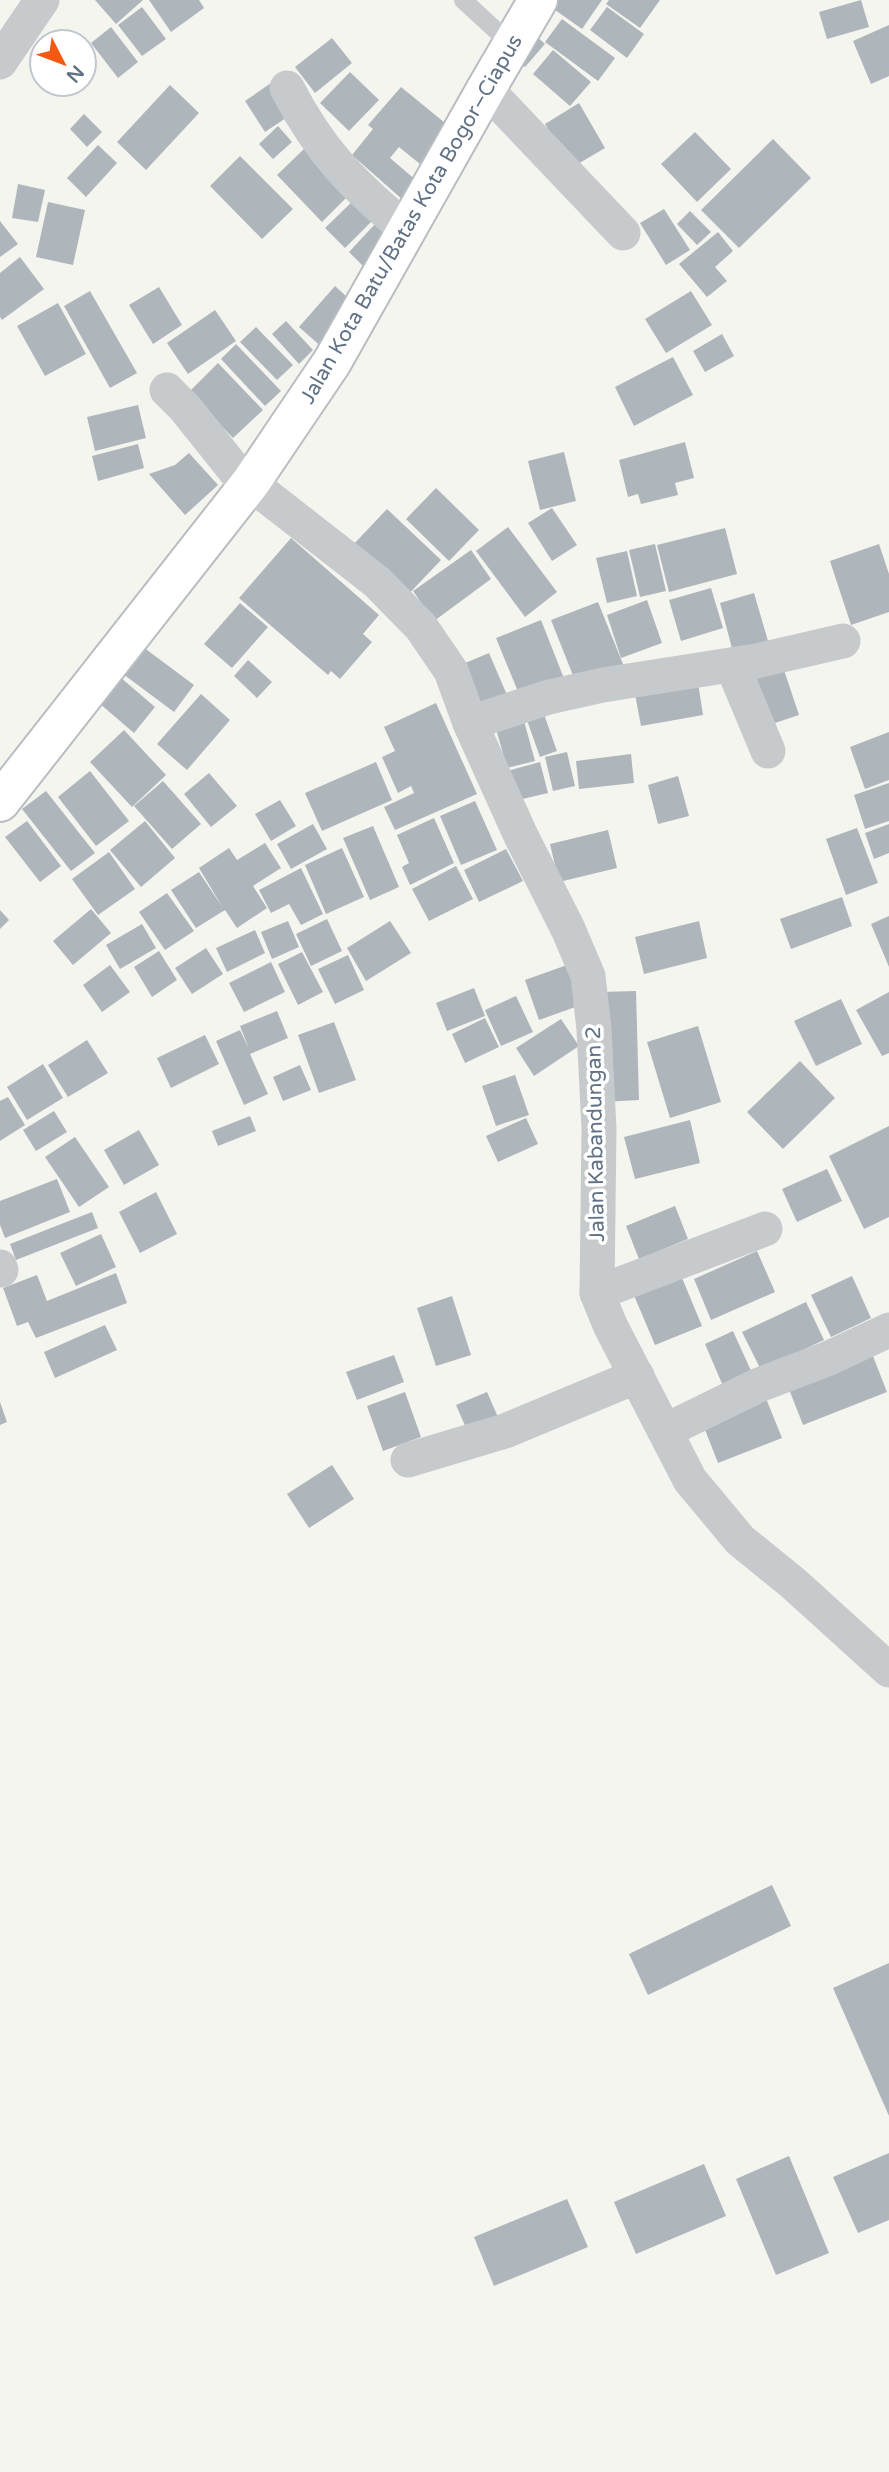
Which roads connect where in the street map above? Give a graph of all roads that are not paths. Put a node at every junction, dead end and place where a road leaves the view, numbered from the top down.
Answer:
1 (42, 0) edge
2 (463, 0) edge
3 (538, 0) edge
4 (512, 45) junction
5 (0, 62) edge
6 (287, 88) dead end
7 (486, 89) junction
8 (407, 229) junction
9 (623, 233) dead end
10 (167, 390) dead end
11 (251, 482) junction
12 (843, 641) dead end
13 (732, 665) junction
14 (470, 723) junction
15 (768, 751) dead end
16 (0, 802) edge
17 (765, 1229) dead end
18 (597, 1293) junction
19 (889, 1330) edge
20 (638, 1376) junction
21 (665, 1430) junction
22 (408, 1461) dead end
23 (889, 1670) edge

1 - 5 street
2 - 4 lane
3 - 4 main road, Jalan Kota Batu/Batas Kota Bogor–Ciapus
4 - 7 main road, Jalan Kota Batu/Batas Kota Bogor–Ciapus
6 - 8 street
7 - 8 main road, Jalan Kota Batu/Batas Kota Bogor–Ciapus
7 - 9 street
8 - 11 main road, Jalan Kota Batu/Batas Kota Bogor–Ciapus
10 - 11 street, Jalan Kabandungan 2
11 - 14 street, Jalan Kabandungan 2
11 - 16 main road, Jalan Kota Batu/Batas Kota Bogor–Ciapus
12 - 13 street
13 - 14 street
13 - 15 street
14 - 18 street, Jalan Kabandungan 2
17 - 18 street
18 - 20 street, Jalan Kabandungan 2
19 - 21 street
20 - 21 street, Jalan Kabandungan 2
20 - 22 street
21 - 23 street, Jalan Kabandungan 2

